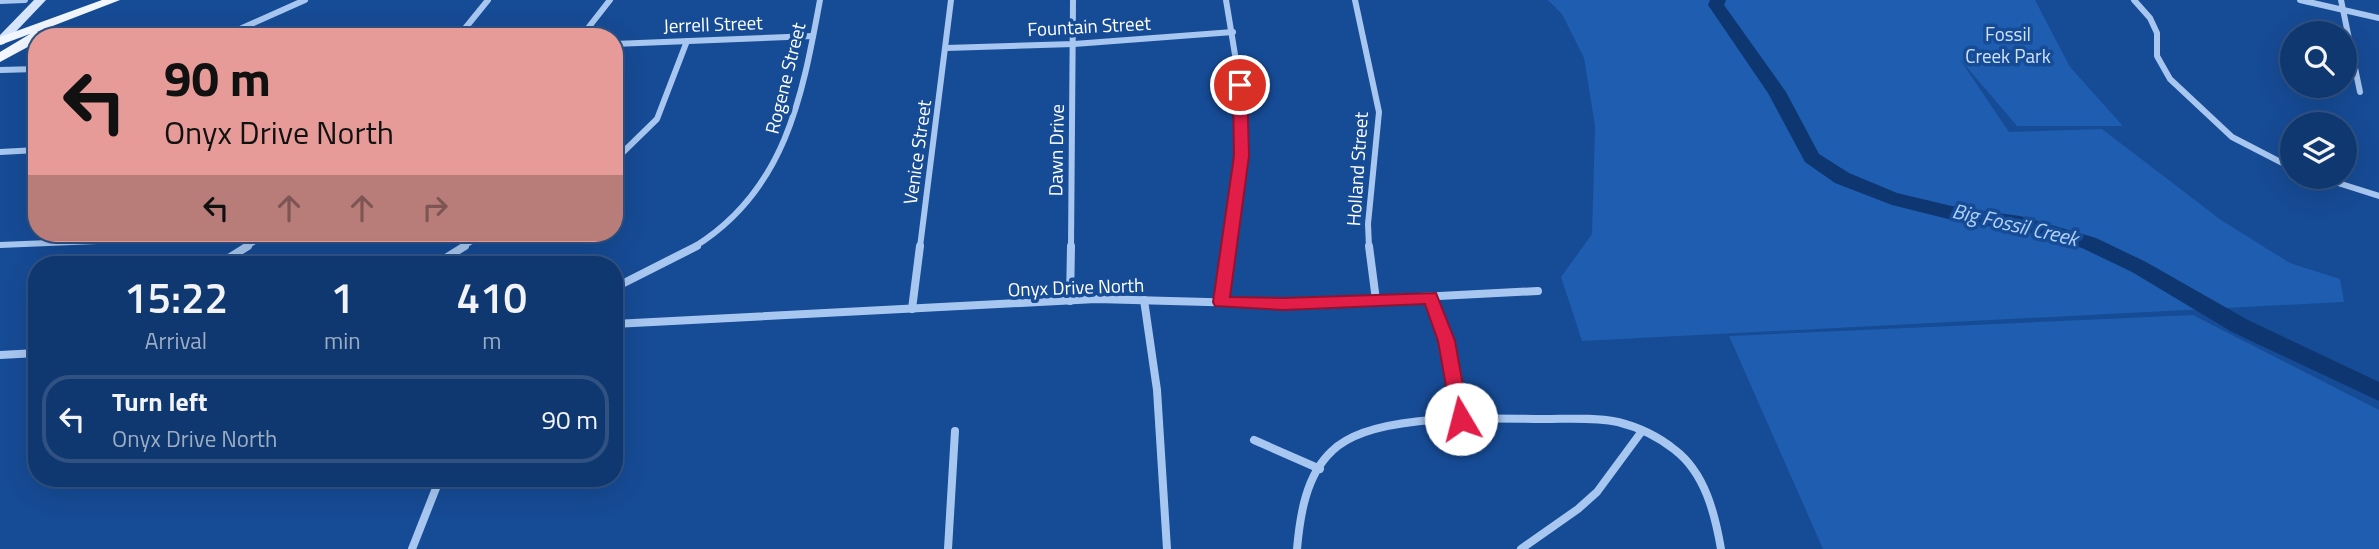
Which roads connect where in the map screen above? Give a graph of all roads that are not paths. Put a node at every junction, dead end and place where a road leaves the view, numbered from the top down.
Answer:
1 (25, 0) edge
2 (40, 0) edge
3 (88, 0) edge
4 (114, 0) edge
5 (305, 0) edge
6 (488, 0) edge
7 (610, 0) edge
8 (820, 0) edge
9 (951, 0) edge
10 (1073, 0) edge
11 (1226, 0) edge
12 (1354, 0) edge
13 (2134, 0) edge
14 (2300, 0) edge
15 (2341, 0) edge
16 (0, 1) edge
17 (2342, 10) junction
18 (2379, 18) edge
19 (61, 20) junction
20 (38, 28) edge
21 (48, 28) edge
22 (242, 28) edge
23 (465, 28) edge
24 (588, 28) edge
25 (6, 30) edge
26 (28, 31) edge
27 (1233, 32) junction
28 (813, 36) junction
29 (0, 41) edge
30 (28, 41) edge
31 (687, 41) junction
32 (623, 44) edge
33 (1074, 44) junction
34 (946, 48) junction
35 (0, 58) edge
36 (28, 69) edge
37 (0, 71) edge
38 (2360, 92) dead end
39 (28, 150) edge
40 (0, 152) edge
41 (623, 153) edge
42 (2280, 163) edge
43 (2357, 189) edge
44 (2379, 196) edge
45 (67, 242) edge
46 (254, 242) edge
47 (471, 242) edge
48 (0, 245) edge
49 (232, 256) edge
50 (449, 256) edge
51 (623, 283) edge
52 (1538, 291) dead end
53 (1431, 297) junction
54 (1144, 300) junction
55 (1376, 300) junction
56 (1070, 301) junction
57 (1221, 302) junction
58 (912, 309) junction
59 (623, 324) edge
60 (28, 353) edge
61 (0, 355) edge
62 (1461, 419) junction
63 (955, 431) dead end
64 (1642, 431) junction
65 (1254, 440) dead end
66 (1320, 469) junction
67 (436, 487) edge
68 (412, 549) edge
69 (948, 549) edge
70 (1167, 549) edge
71 (1297, 549) edge
72 (1521, 549) edge
73 (1721, 549) edge

1 - 16 street
2 - 25 main road
3 - 25 main road
4 - 19 main road
5 - 22 street
6 - 23 street
7 - 24 street
8 - 28 street, Rogene Street
9 - 34 street, Venice Street
10 - 33 street, Dawn Drive
11 - 27 street
12 - 55 street, Holland Street
13 - 42 street
14 - 17 street
15 - 17 street
17 - 18 street
17 - 38 street
19 - 20 main road
19 - 21 main road
25 - 29 main road
26 - 29 main road
27 - 33 street, Fountain Street
27 - 57 street
28 - 31 street, Jerrell Street
28 - 51 street, Rogene Street
30 - 35 main road
31 - 32 street, Jerrell Street
31 - 41 street
33 - 34 street, Fountain Street
33 - 56 street, Dawn Drive
34 - 58 street, Venice Street
36 - 37 street
39 - 40 street
43 - 44 street
45 - 48 street
46 - 49 street
47 - 50 street
52 - 53 street, Onyx Drive North
53 - 55 street, Onyx Drive North
53 - 62 street
54 - 56 street, Onyx Drive North
54 - 57 street, Onyx Drive North
54 - 70 street
55 - 57 street, Onyx Drive North
56 - 58 street, Onyx Drive North
58 - 59 street, Onyx Drive North
60 - 61 street
62 - 64 street
62 - 66 street
63 - 69 street
64 - 72 street
64 - 73 street
65 - 66 street
66 - 71 street
67 - 68 street

